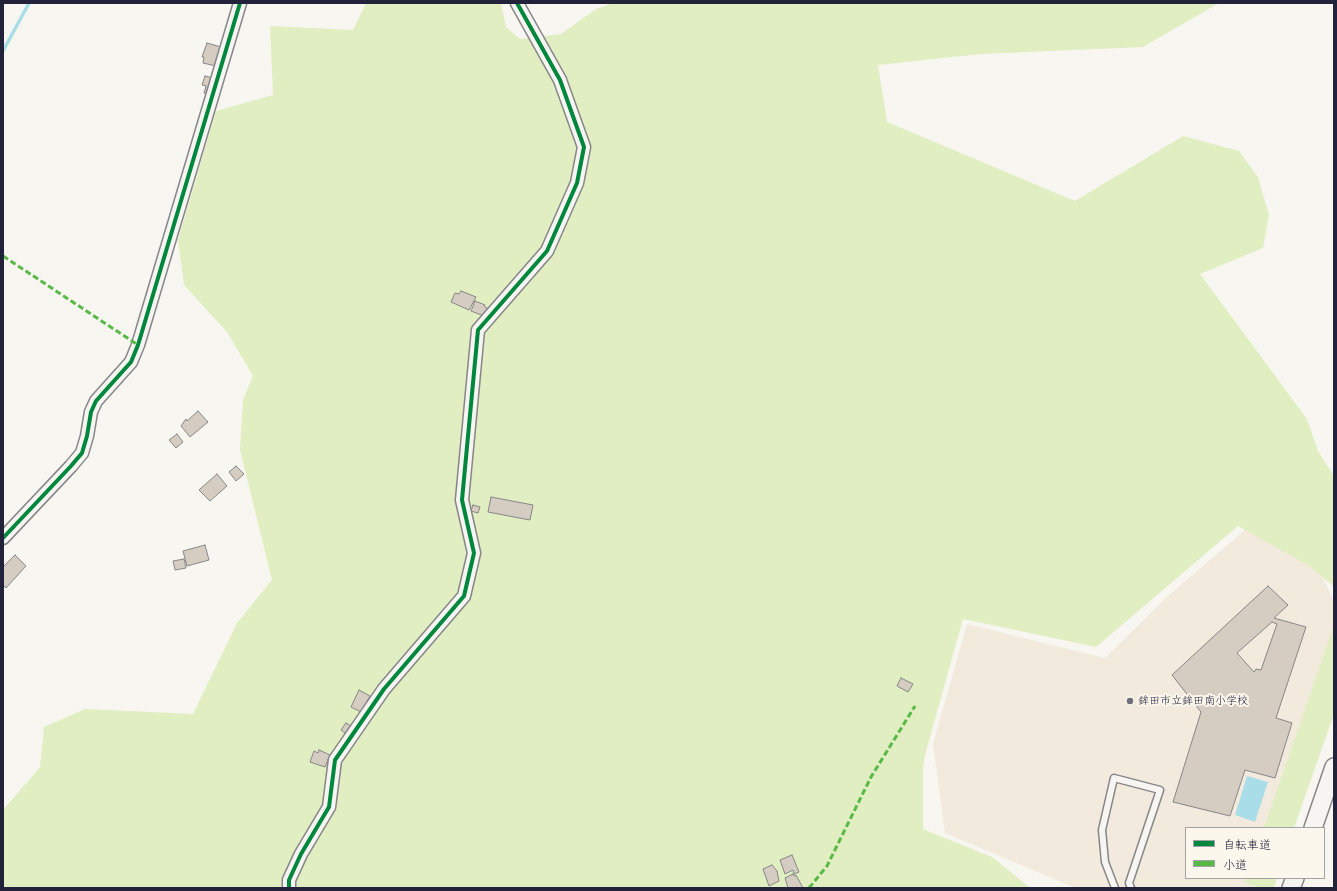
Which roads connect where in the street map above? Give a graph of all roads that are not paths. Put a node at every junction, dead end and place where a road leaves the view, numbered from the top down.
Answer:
1 (240, 3) edge
2 (517, 3) edge
3 (3, 538) edge
4 (1334, 767) edge
5 (1313, 827) edge
6 (289, 888) edge
7 (1116, 888) edge
8 (1130, 888) edge

1 - 3 street
2 - 6 street
4 - 5 main road
7 - 8 lane

